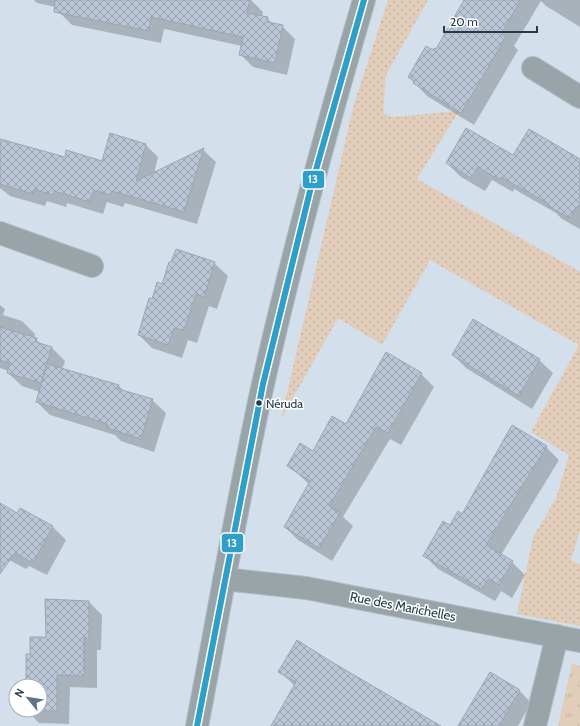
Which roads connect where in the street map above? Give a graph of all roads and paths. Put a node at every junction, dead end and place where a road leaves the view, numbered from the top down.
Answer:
1 (364, 0) edge
2 (533, 68) dead end
3 (580, 97) edge
4 (0, 233) edge
5 (92, 266) dead end
6 (224, 579) junction
7 (556, 636) junction
8 (580, 641) edge
9 (197, 726) edge
10 (535, 726) edge

1 - 6 street
2 - 3 street
4 - 5 street
6 - 7 street, Rue des Marichelles
6 - 9 street
7 - 8 street, Rue des Marichelles
7 - 10 street

